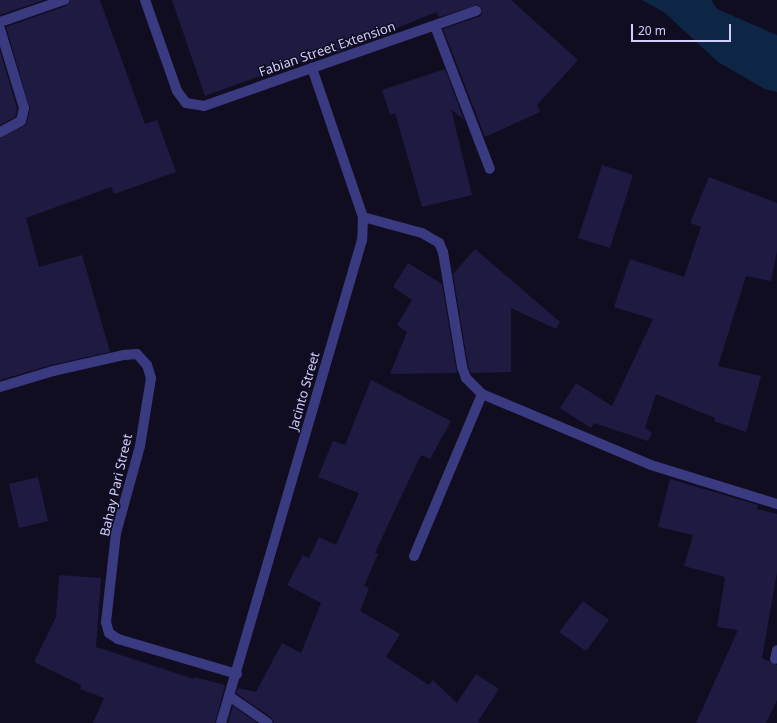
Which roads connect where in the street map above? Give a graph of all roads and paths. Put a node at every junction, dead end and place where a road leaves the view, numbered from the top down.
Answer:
1 (64, 0) edge
2 (146, 0) edge
3 (476, 11) dead end
4 (0, 22) edge
5 (435, 26) junction
6 (0, 29) edge
7 (312, 68) junction
8 (0, 132) edge
9 (490, 169) dead end
10 (363, 217) junction
11 (0, 387) edge
12 (482, 394) junction
13 (777, 504) edge
14 (414, 556) dead end
15 (237, 674) junction
16 (229, 696) junction
17 (221, 723) edge
18 (268, 723) edge

1 - 4 street
2 - 7 street, Fabian Street Extension
3 - 5 street, Fabian Street Extension
5 - 7 street, Fabian Street Extension
5 - 9 street
6 - 8 street
7 - 10 street, Jacinto Street
10 - 12 street
10 - 15 street, Jacinto Street
11 - 15 street, Bahay Pari Street
12 - 13 street
12 - 14 street
15 - 16 street, Jacinto Street
16 - 17 street, Jacinto Street
16 - 18 street

